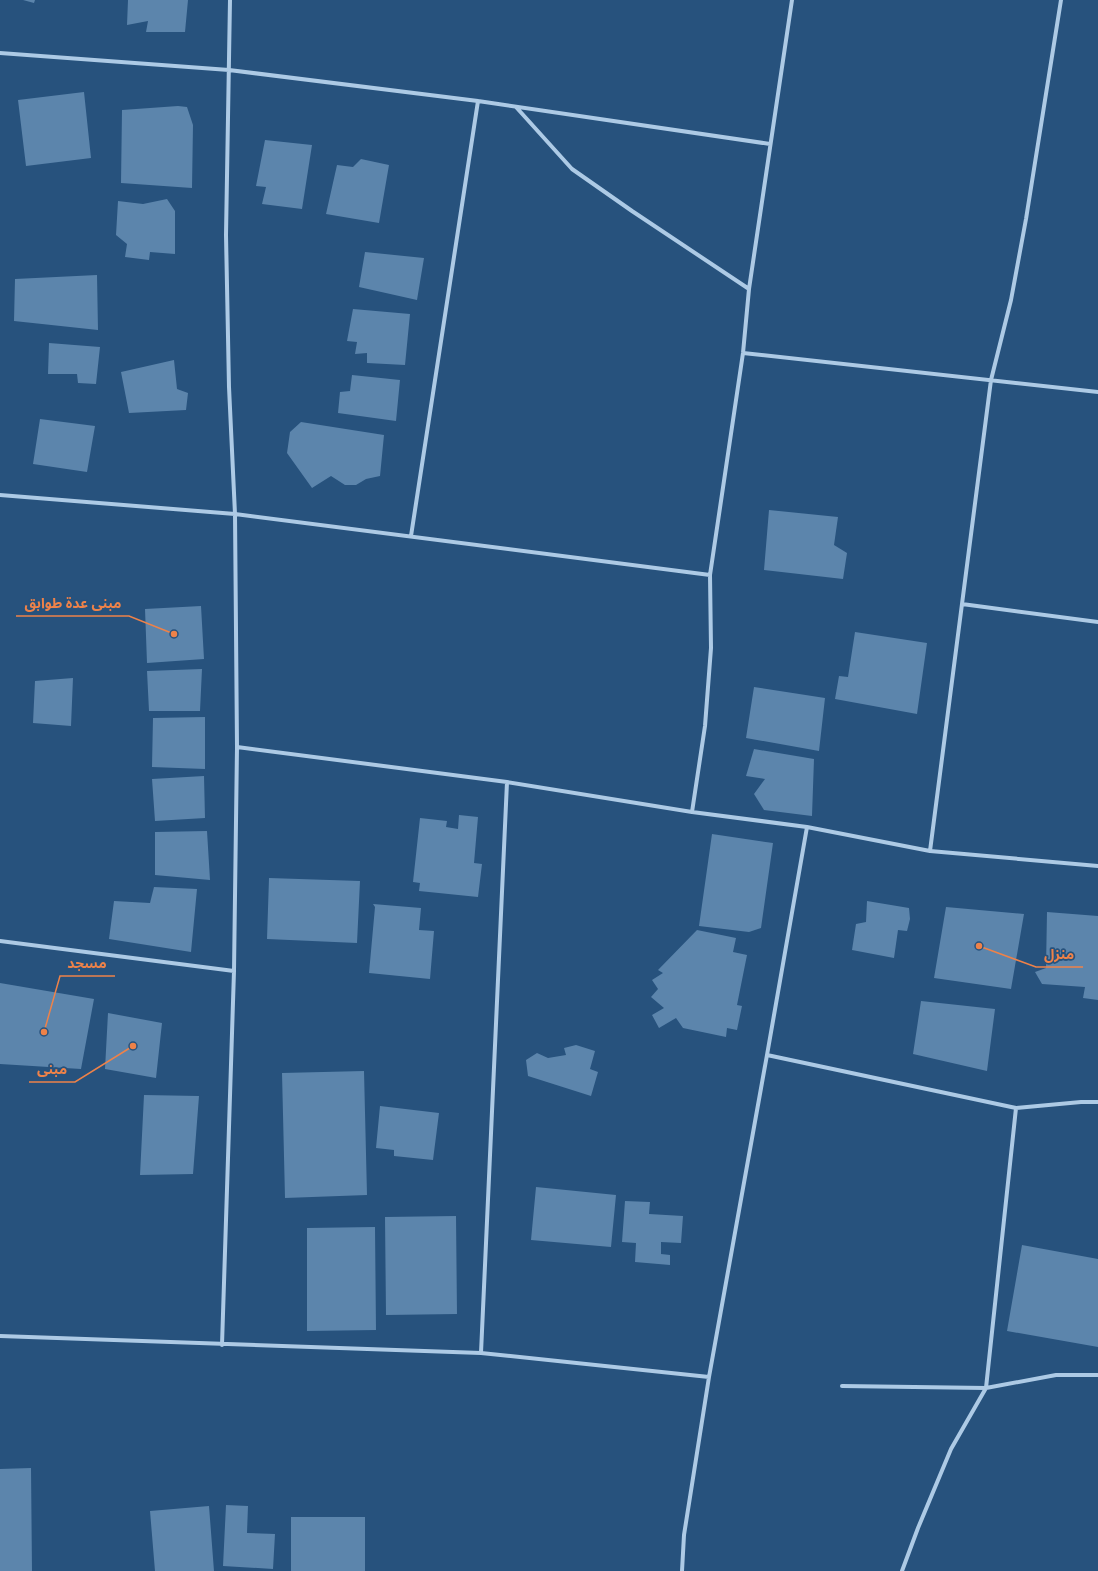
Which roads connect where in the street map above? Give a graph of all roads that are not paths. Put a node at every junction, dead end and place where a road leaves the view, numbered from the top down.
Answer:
1 (230, 0) edge
2 (792, 0) edge
3 (1061, 0) edge
4 (0, 53) edge
5 (229, 70) junction
6 (478, 101) junction
7 (516, 107) junction
8 (770, 144) junction
9 (749, 289) junction
10 (743, 353) junction
11 (991, 380) junction
12 (1098, 392) edge
13 (0, 495) edge
14 (235, 514) junction
15 (411, 536) junction
16 (710, 575) junction
17 (962, 604) junction
18 (1098, 622) edge
19 (237, 747) junction
20 (507, 782) junction
21 (692, 812) junction
22 (807, 826) junction
23 (930, 851) junction
24 (1098, 866) edge
25 (0, 941) edge
26 (234, 971) junction
27 (768, 1055) junction
28 (1098, 1102) edge
29 (1016, 1108) junction
30 (0, 1336) edge
31 (222, 1345) junction
32 (481, 1353) junction
33 (1098, 1375) edge
34 (709, 1377) junction
35 (842, 1386) dead end
36 (986, 1388) junction
37 (682, 1571) edge
38 (902, 1571) edge

1 - 5 street
2 - 8 street
3 - 11 street
4 - 5 street
5 - 6 street
5 - 14 street
6 - 7 street
6 - 15 street
7 - 8 street
7 - 9 street
8 - 9 street
9 - 10 street
10 - 11 street
10 - 16 street
11 - 12 street
11 - 17 street
13 - 14 street
14 - 15 street
14 - 19 street
15 - 16 street
16 - 21 street
17 - 18 street
17 - 23 street
19 - 20 street
19 - 26 street
20 - 21 street
20 - 32 street
21 - 22 street
22 - 23 street
22 - 27 street
23 - 24 street
25 - 26 street
26 - 31 street
27 - 29 street
27 - 34 street
28 - 29 street
29 - 36 street
30 - 31 street
31 - 32 street
32 - 34 street
33 - 36 street
34 - 37 street
35 - 36 street
36 - 38 street

